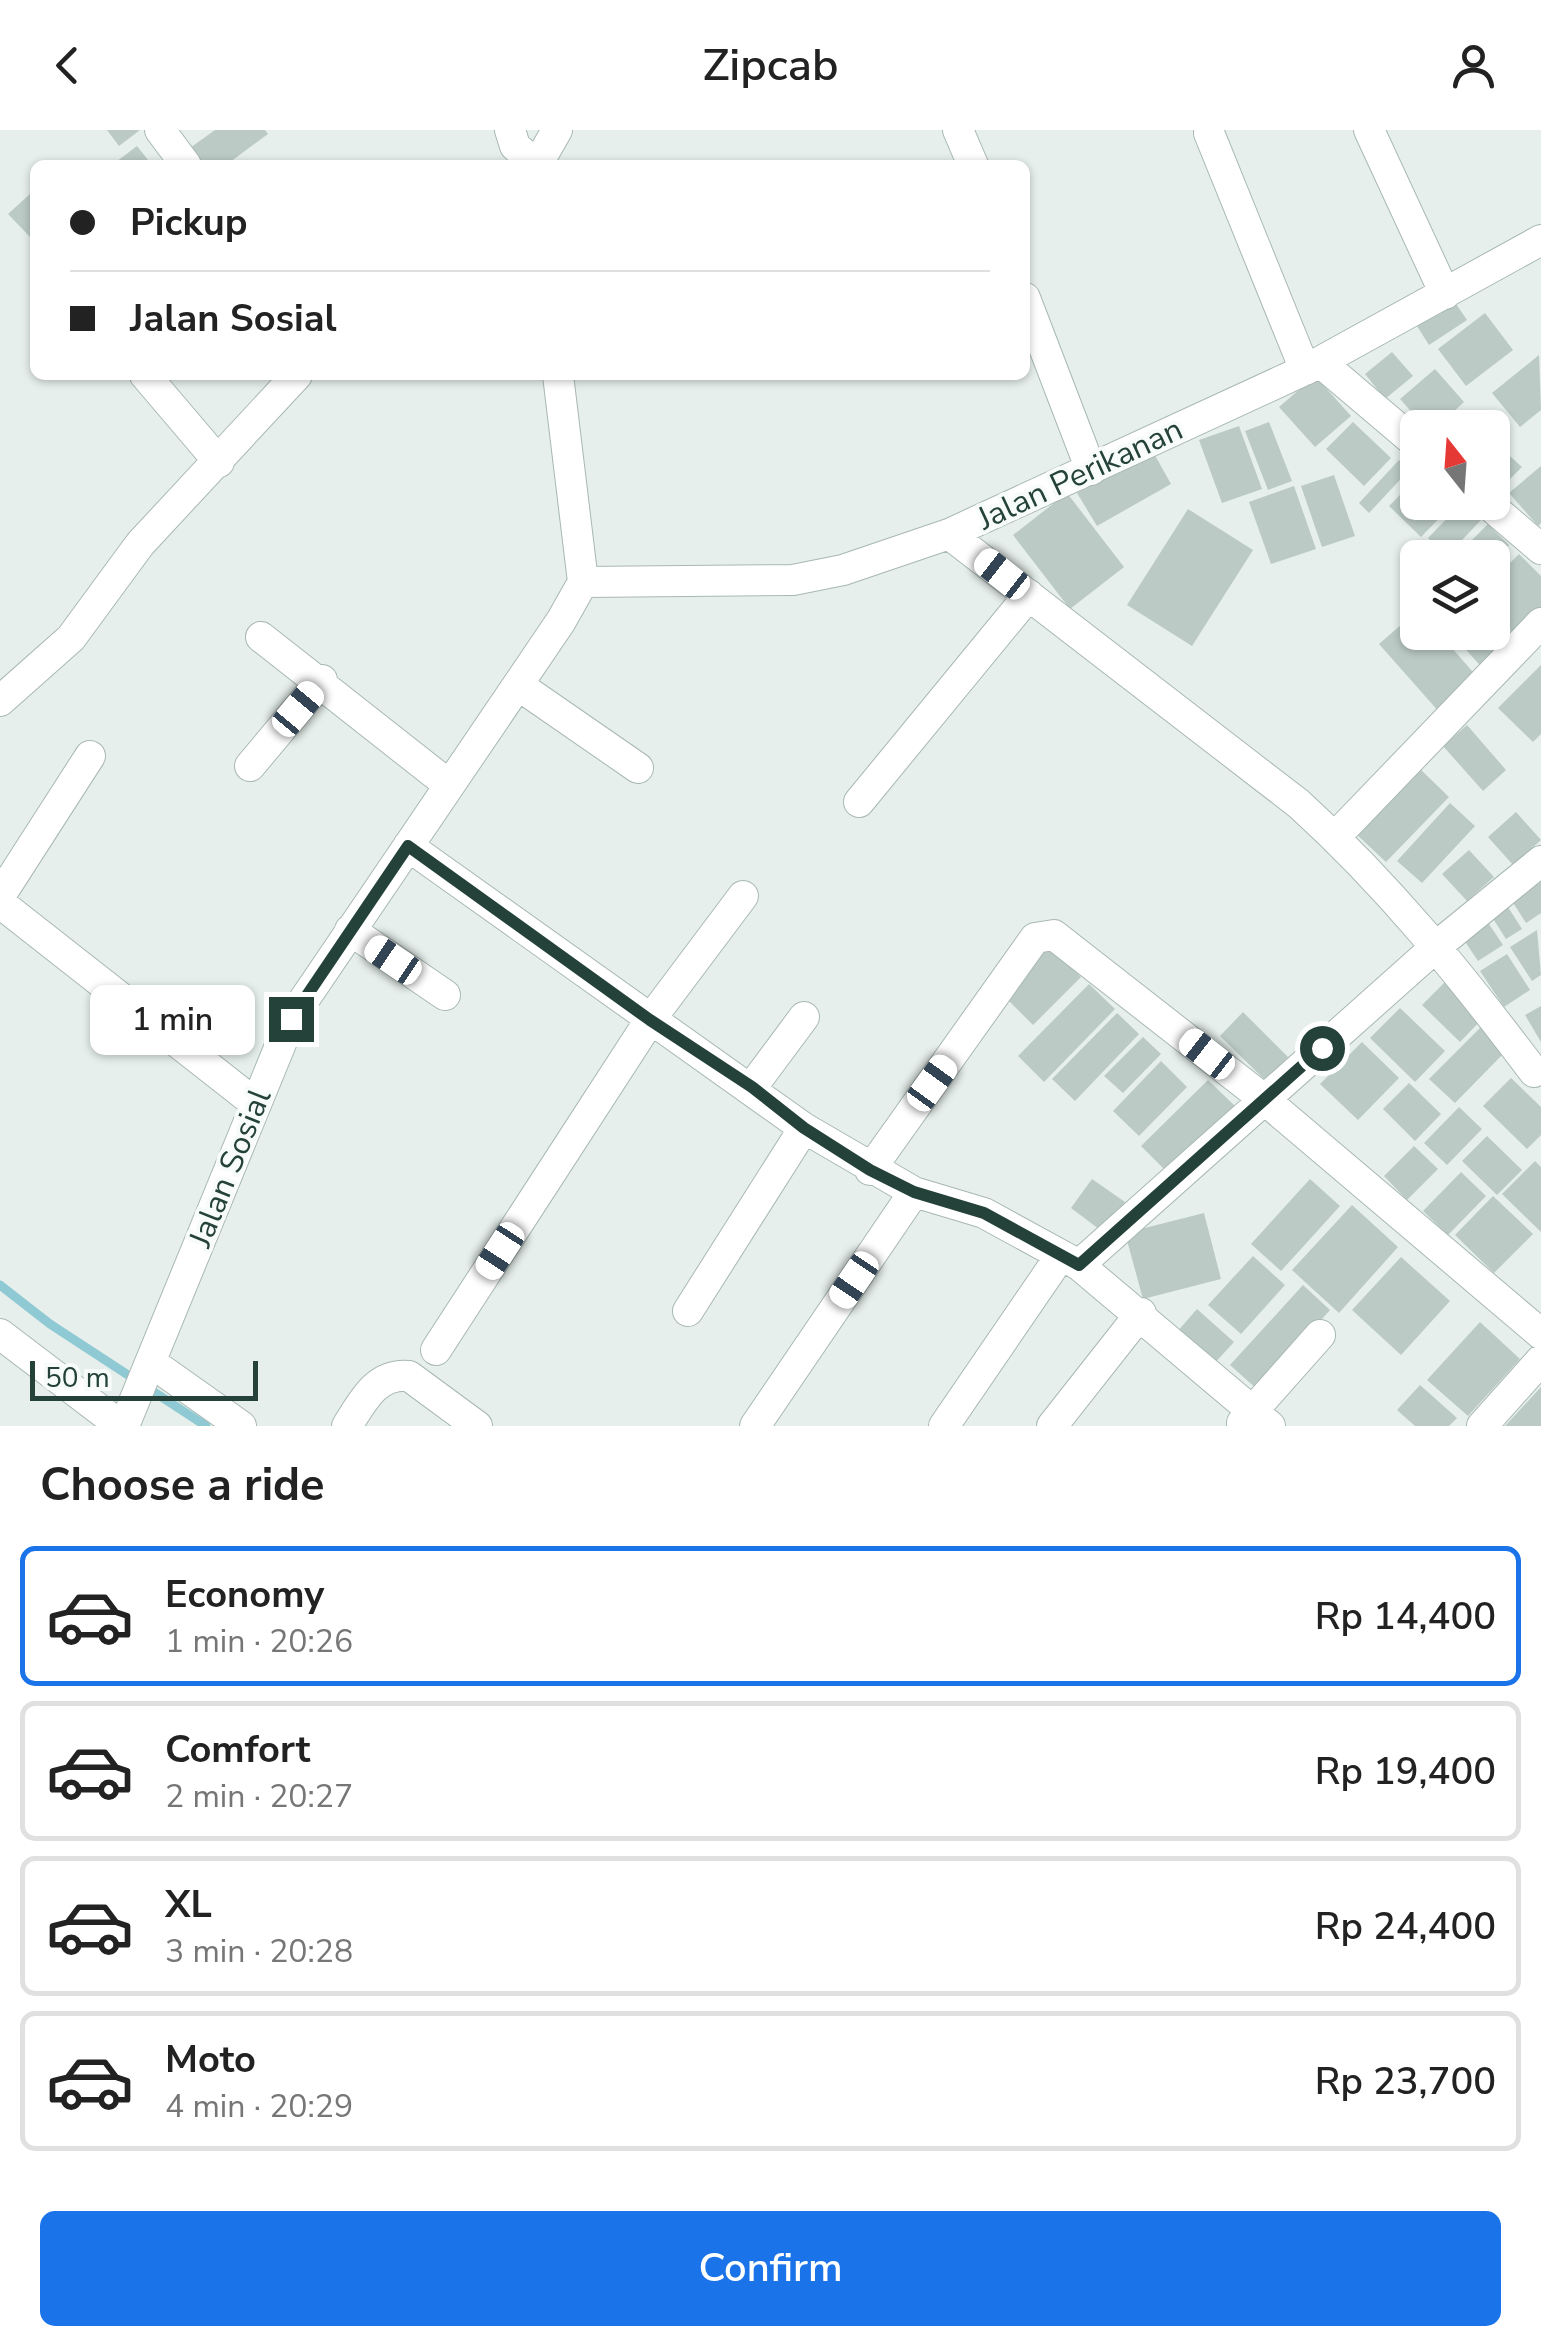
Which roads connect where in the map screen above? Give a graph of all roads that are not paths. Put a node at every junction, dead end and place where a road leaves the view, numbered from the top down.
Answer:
1 (160, 130) edge
2 (558, 130) edge
3 (958, 130) edge
4 (1370, 130) edge
5 (1209, 133) dead end
6 (519, 154) edge
7 (182, 160) edge
8 (971, 160) edge
9 (1541, 240) edge
10 (1445, 294) junction
11 (1030, 311) edge
12 (1312, 366) junction
13 (149, 380) edge
14 (293, 380) edge
15 (559, 380) edge
16 (1400, 431) edge
17 (219, 462) junction
18 (1090, 470) junction
19 (1507, 520) edge
20 (949, 534) junction
21 (1541, 549) edge
22 (583, 582) junction
23 (1029, 595) junction
24 (1541, 623) edge
25 (261, 637) dead end
26 (322, 680) junction
27 (518, 685) junction
28 (0, 702) edge
29 (90, 756) dead end
30 (250, 766) dead end
31 (638, 768) dead end
32 (449, 785) junction
33 (858, 802) dead end
34 (1335, 837) junction
35 (408, 846) junction
36 (1541, 861) edge
37 (743, 896) dead end
38 (0, 900) edge
39 (350, 930) junction
40 (1438, 945) junction
41 (445, 995) dead end
42 (804, 1017) dead end
43 (650, 1020) junction
44 (1534, 1072) dead end
45 (752, 1087) junction
46 (1265, 1100) junction
47 (256, 1104) junction
48 (804, 1128) junction
49 (870, 1170) junction
50 (914, 1192) junction
51 (1070, 1260) junction
52 (688, 1311) dead end
53 (1140, 1313) junction
54 (1541, 1333) edge
55 (0, 1334) edge
56 (1320, 1335) dead end
57 (436, 1350) dead end
58 (1541, 1360) edge
59 (150, 1368) junction
60 (126, 1420) edge
61 (1254, 1421) edge
62 (241, 1426) edge
63 (347, 1426) edge
64 (477, 1426) edge
65 (755, 1426) edge
66 (944, 1426) edge
67 (1052, 1426) edge
68 (1482, 1426) edge

1 - 7 street
2 - 6 street
3 - 8 street
4 - 10 street
5 - 12 street
9 - 10 street, Jalan Perikanan
10 - 12 street, Jalan Perikanan
11 - 18 street
12 - 16 street
12 - 18 street, Jalan Perikanan
13 - 17 street
14 - 17 street
15 - 22 street
17 - 28 street
18 - 20 street, Jalan Perikanan
19 - 21 street
20 - 22 street, Jalan Perikanan
20 - 23 street
22 - 27 street, Jalan Sosial
23 - 33 street
23 - 34 street
24 - 34 street
25 - 26 street
26 - 30 street
26 - 32 street
27 - 31 street
27 - 32 street, Jalan Sosial
29 - 38 street
32 - 35 street, Jalan Sosial
34 - 40 street
35 - 39 street, Jalan Sosial
35 - 43 street
36 - 40 street
37 - 43 street
38 - 47 street
39 - 41 street
39 - 47 street, Jalan Sosial
40 - 44 street
40 - 46 street
42 - 45 street
43 - 45 street
43 - 57 street
45 - 48 street
46 - 49 street
46 - 51 street
46 - 54 street
47 - 59 street, Jalan Sosial
48 - 49 street
48 - 52 street
49 - 50 street
50 - 51 street
50 - 65 street
51 - 53 street
51 - 66 street
53 - 61 street
53 - 67 street
55 - 60 street
56 - 61 street
58 - 68 street
59 - 60 street, Jalan Sosial
59 - 62 street
63 - 64 street

